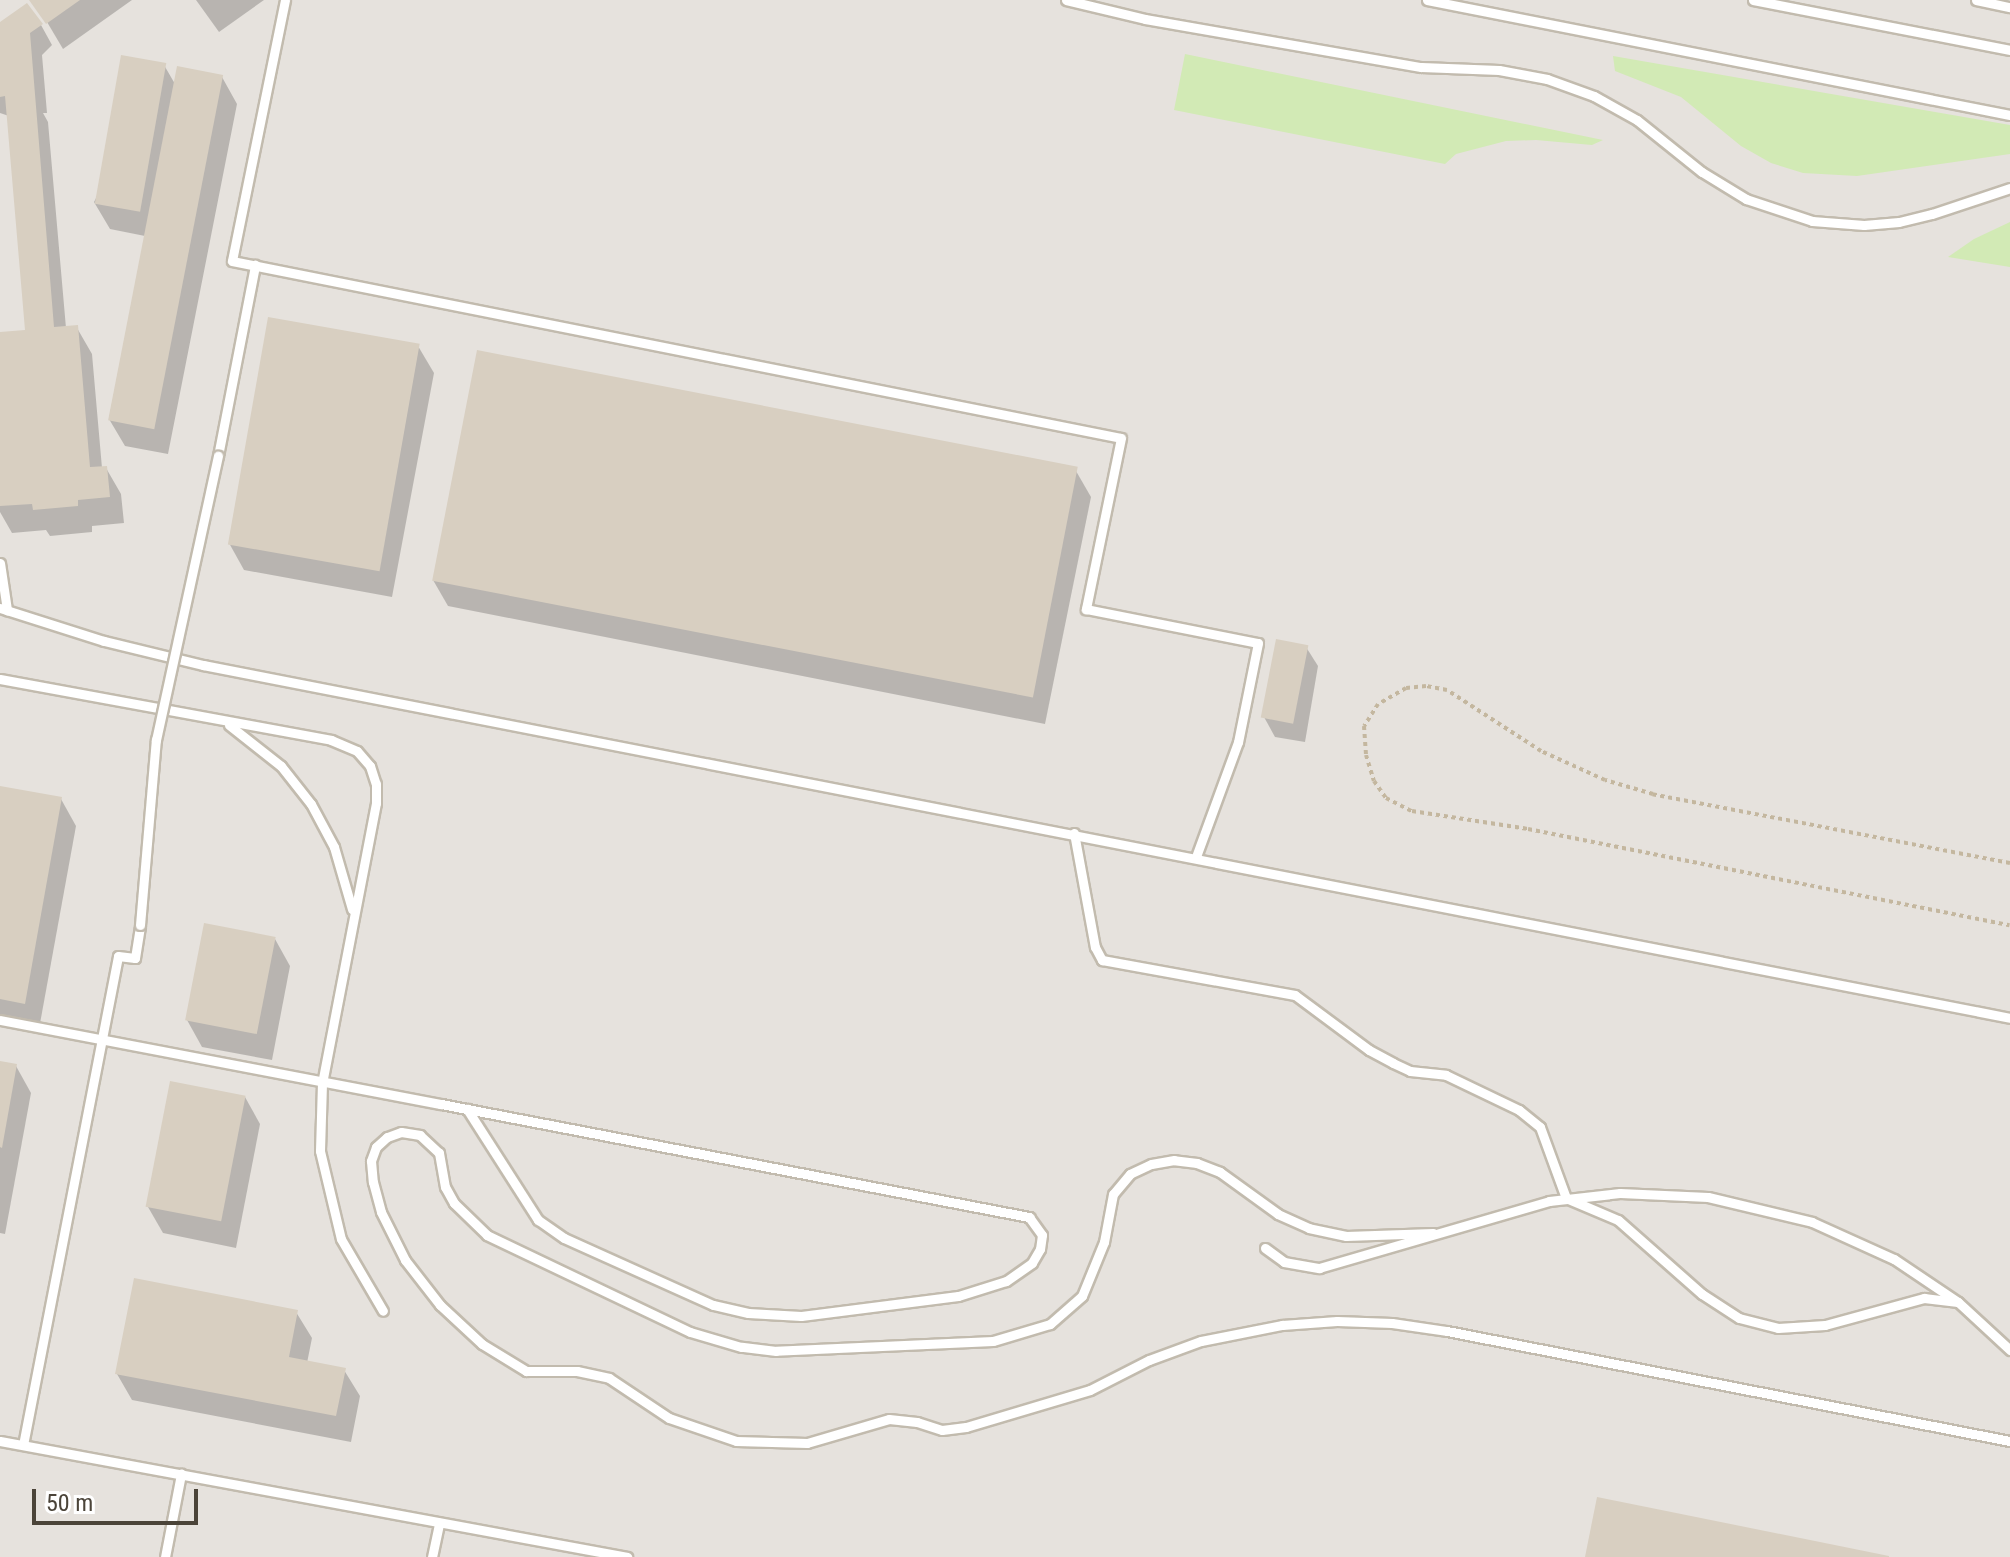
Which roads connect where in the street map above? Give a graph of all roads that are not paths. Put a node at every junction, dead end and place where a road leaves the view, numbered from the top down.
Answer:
1 (285, 0) edge
2 (1066, 0) edge
3 (1427, 0) edge
4 (1753, 0) edge
5 (1976, 0) edge
6 (2010, 7) edge
7 (2010, 50) edge
8 (2010, 115) edge
9 (2010, 188) edge
10 (255, 265) junction
11 (0, 563) edge
12 (3, 609) edge
13 (0, 679) edge
14 (223, 722) junction
15 (1074, 833) junction
16 (1196, 857) junction
17 (353, 917) junction
18 (2010, 1018) edge
19 (0, 1020) edge
20 (102, 1039) junction
21 (322, 1083) junction
22 (467, 1109) junction
23 (1566, 1198) junction
24 (1433, 1233) junction
25 (1265, 1248) dead end
26 (1958, 1302) junction
27 (383, 1311) dead end
28 (2010, 1350) edge
29 (0, 1441) edge
30 (2010, 1441) edge
31 (23, 1445) junction
32 (181, 1474) junction
33 (439, 1523) junction
34 (165, 1557) edge
35 (432, 1557) edge
36 (627, 1557) edge

1 - 10 lane
2 - 9 lane
3 - 8 lane
4 - 7 lane
5 - 6 lane
10 - 16 lane
10 - 20 lane, bridge
11 - 12 lane
12 - 15 lane
13 - 14 lane
14 - 17 lane
14 - 17 lane
15 - 16 lane
15 - 23 lane
16 - 18 lane
17 - 21 lane
19 - 20 lane
20 - 21 lane
20 - 31 lane
21 - 22 lane
21 - 27 lane
22 - 22 lane
23 - 24 lane
23 - 26 lane
23 - 26 lane
24 - 25 lane
24 - 30 lane
26 - 28 lane
29 - 31 lane
31 - 32 lane
32 - 33 lane
32 - 34 lane
33 - 35 lane
33 - 36 lane

